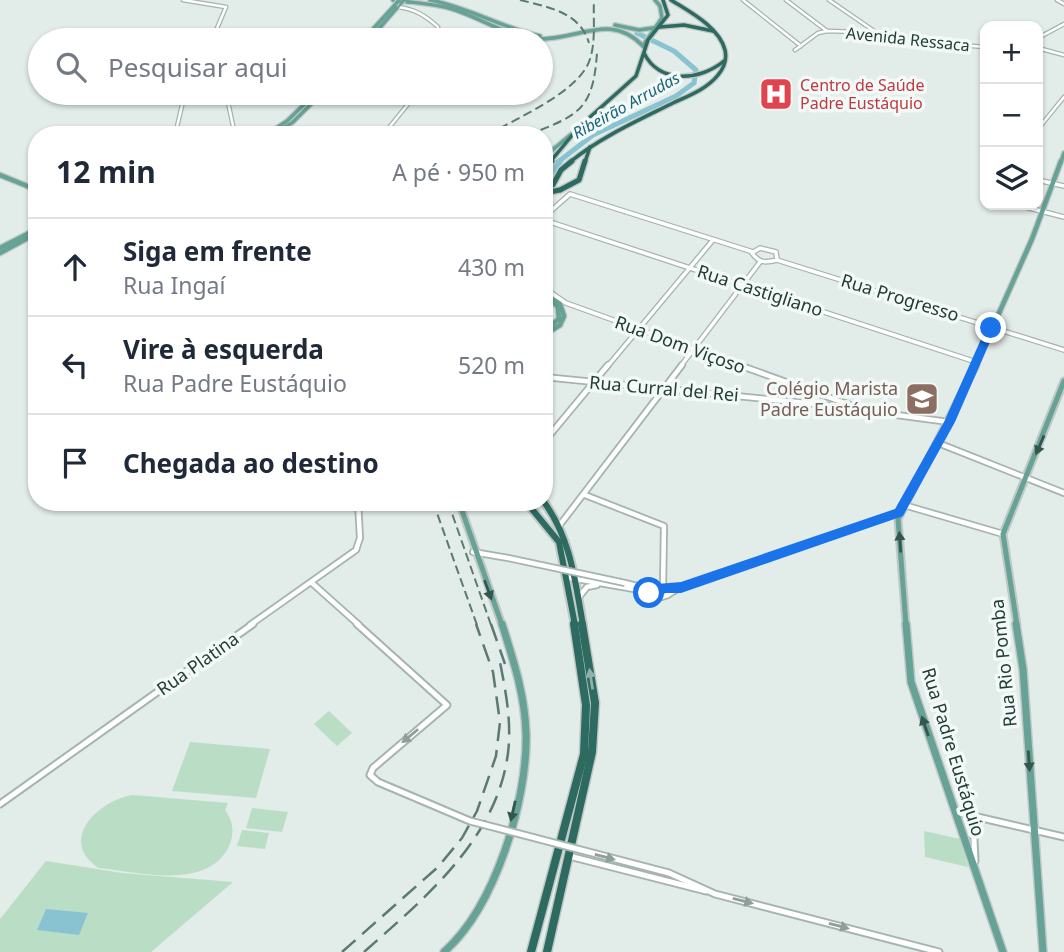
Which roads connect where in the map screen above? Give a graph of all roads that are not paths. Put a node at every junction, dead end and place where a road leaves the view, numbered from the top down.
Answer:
1 (183, 0) edge
2 (430, 0) edge
3 (448, 0) edge
4 (655, 0) edge
5 (663, 0) edge
6 (671, 0) edge
7 (676, 0) edge
8 (743, 0) edge
9 (786, 0) edge
10 (829, 0) edge
11 (1057, 0) edge
12 (398, 2) edge
13 (1064, 4) edge
14 (456, 5) junction
15 (681, 6) junction
16 (1064, 24) edge
17 (510, 27) edge
18 (660, 27) junction
19 (217, 28) edge
20 (374, 28) edge
21 (378, 28) edge
22 (438, 28) edge
23 (497, 28) edge
24 (654, 28) junction
25 (715, 32) junction
26 (829, 32) junction
27 (650, 34) junction
28 (553, 35) edge
29 (1043, 35) edge
30 (879, 36) junction
31 (553, 37) edge
32 (801, 46) junction
33 (644, 47) junction
34 (980, 47) edge
35 (1043, 49) edge
36 (796, 50) dead end
37 (1064, 55) edge
38 (726, 59) junction
39 (1064, 97) edge
40 (182, 105) edge
41 (229, 105) edge
42 (304, 105) edge
43 (310, 105) edge
44 (407, 105) edge
45 (1043, 123) edge
46 (177, 126) edge
47 (233, 126) edge
48 (280, 126) edge
49 (287, 126) edge
50 (390, 126) edge
51 (579, 127) junction
52 (592, 145) junction
53 (553, 149) edge
54 (1064, 153) edge
55 (553, 159) edge
56 (583, 165) junction
57 (561, 170) junction
58 (0, 173) edge
59 (1043, 181) edge
60 (1053, 183) junction
61 (28, 185) edge
62 (553, 185) edge
63 (1064, 186) edge
64 (553, 191) edge
65 (553, 209) edge
66 (1039, 210) edge
67 (1043, 211) junction
68 (1064, 217) edge
69 (553, 221) edge
70 (28, 236) edge
71 (713, 240) junction
72 (0, 251) edge
73 (753, 252) junction
74 (777, 260) junction
75 (760, 262) junction
76 (690, 268) junction
77 (743, 285) junction
78 (553, 294) edge
79 (553, 300) edge
80 (992, 327) junction
81 (553, 328) edge
82 (638, 329) junction
83 (694, 350) junction
84 (1064, 350) edge
85 (976, 362) junction
86 (553, 378) edge
87 (1064, 382) edge
88 (594, 383) junction
89 (667, 384) junction
90 (663, 390) junction
91 (691, 391) junction
92 (860, 409) junction
93 (950, 422) junction
94 (553, 431) edge
95 (938, 443) junction
96 (1027, 478) junction
97 (1064, 493) edge
98 (585, 495) junction
99 (904, 505) junction
100 (358, 511) edge
101 (461, 511) edge
102 (533, 511) edge
103 (550, 511) edge
104 (899, 513) junction
105 (559, 526) junction
106 (1003, 534) junction
107 (473, 552) junction
108 (565, 578) junction
109 (576, 580) junction
110 (312, 583) junction
111 (601, 585) junction
112 (662, 591) junction
113 (579, 597) junction
114 (0, 804) edge
115 (956, 812) junction
116 (973, 817) junction
117 (1034, 830) junction
118 (1064, 837) edge
119 (568, 856) junction
120 (975, 873) junction
121 (715, 894) junction
122 (444, 952) edge
123 (531, 952) edge
124 (547, 952) edge
125 (939, 952) edge
126 (1003, 952) edge
127 (1043, 952) edge

1 - 19 street
2 - 14 main road
3 - 14 main road
4 - 24 main road
5 - 18 highway
6 - 15 highway
7 - 15 street
8 - 32 street
9 - 26 street
10 - 30 street
11 - 13 street
12 - 20 main road
12 - 21 main road
12 - 22 street
12 - 23 main road
14 - 17 main road
15 - 25 highway
16 - 29 street
18 - 24 main road
18 - 25 highway
18 - 27 highway
24 - 27 main road
24 - 28 main road
25 - 38 highway
26 - 30 street, Avenida Ressaca
26 - 32 street, Avenida Ressaca
27 - 33 highway
30 - 34 street, Avenida Ressaca
31 - 33 main road
32 - 36 street, Avenida Ressaca
33 - 38 highway
33 - 51 highway
35 - 37 street
38 - 52 highway
39 - 45 street
40 - 46 street
41 - 47 street
42 - 48 main road
43 - 49 main road
44 - 50 street
51 - 53 main road
51 - 55 highway
52 - 56 highway
52 - 57 highway
54 - 60 main road
56 - 57 highway
56 - 64 highway, bridge
57 - 62 highway
58 - 61 main road
59 - 60 street
60 - 63 street
60 - 67 main road
65 - 71 street
66 - 67 street
67 - 68 street
67 - 80 main road
69 - 76 street, Rua Castigliano
70 - 72 main road
71 - 73 street
71 - 76 street
73 - 74 street, Rua Progresso
73 - 75 street
74 - 75 street
74 - 80 street, Rua Progresso
75 - 77 street
76 - 77 street, Rua Castigliano
76 - 82 street
77 - 83 street
77 - 85 street, Rua Castigliano
78 - 82 street, Rua Dom Viçoso
79 - 81 main road
80 - 84 street, Rua Progresso
80 - 85 main road
82 - 83 street, Rua Dom Viçoso
82 - 88 street
83 - 89 street
83 - 92 street, Rua Dom Viçoso
85 - 93 main road
86 - 88 street, Rua Curral del Rei
87 -> 96 main road
88 - 90 street, Rua Curral del Rei
88 - 94 street
89 - 90 street
89 - 91 street
90 - 91 street, Rua Curral del Rei
90 - 98 street
91 - 92 street, Rua Curral del Rei
92 - 93 street, Rua Curral del Rei
93 - 95 main road
95 - 96 street
95 - 99 main road
96 - 97 street
96 - 106 main road
98 - 105 street
98 - 112 street
99 - 104 main road
99 - 106 street
100 - 110 street, Rua Platina
101 - 107 main road
102 - 108 highway
103 - 105 highway
104 - 112 street
115 -> 104 main road, Rua Padre Eustáquio
105 - 109 highway
106 -> 117 main road, Rua Rio Pomba
107 - 112 street, bridge
107 -> 122 main road
108 - 109 street
108 - 123 highway
109 - 111 street
109 - 113 highway
110 - 114 street, Rua Platina
110 -> 121 street, bridge
111 - 112 street
111 - 113 street
119 -> 113 highway
115 - 116 street
115 - 120 main road, Rua Padre Eustáquio
116 - 117 street
116 - 120 street
117 - 118 street
117 - 127 main road, Rua Rio Pomba
119 - 121 street
119 - 124 highway
120 - 126 main road, Rua Padre Eustáquio
121 -> 125 street

